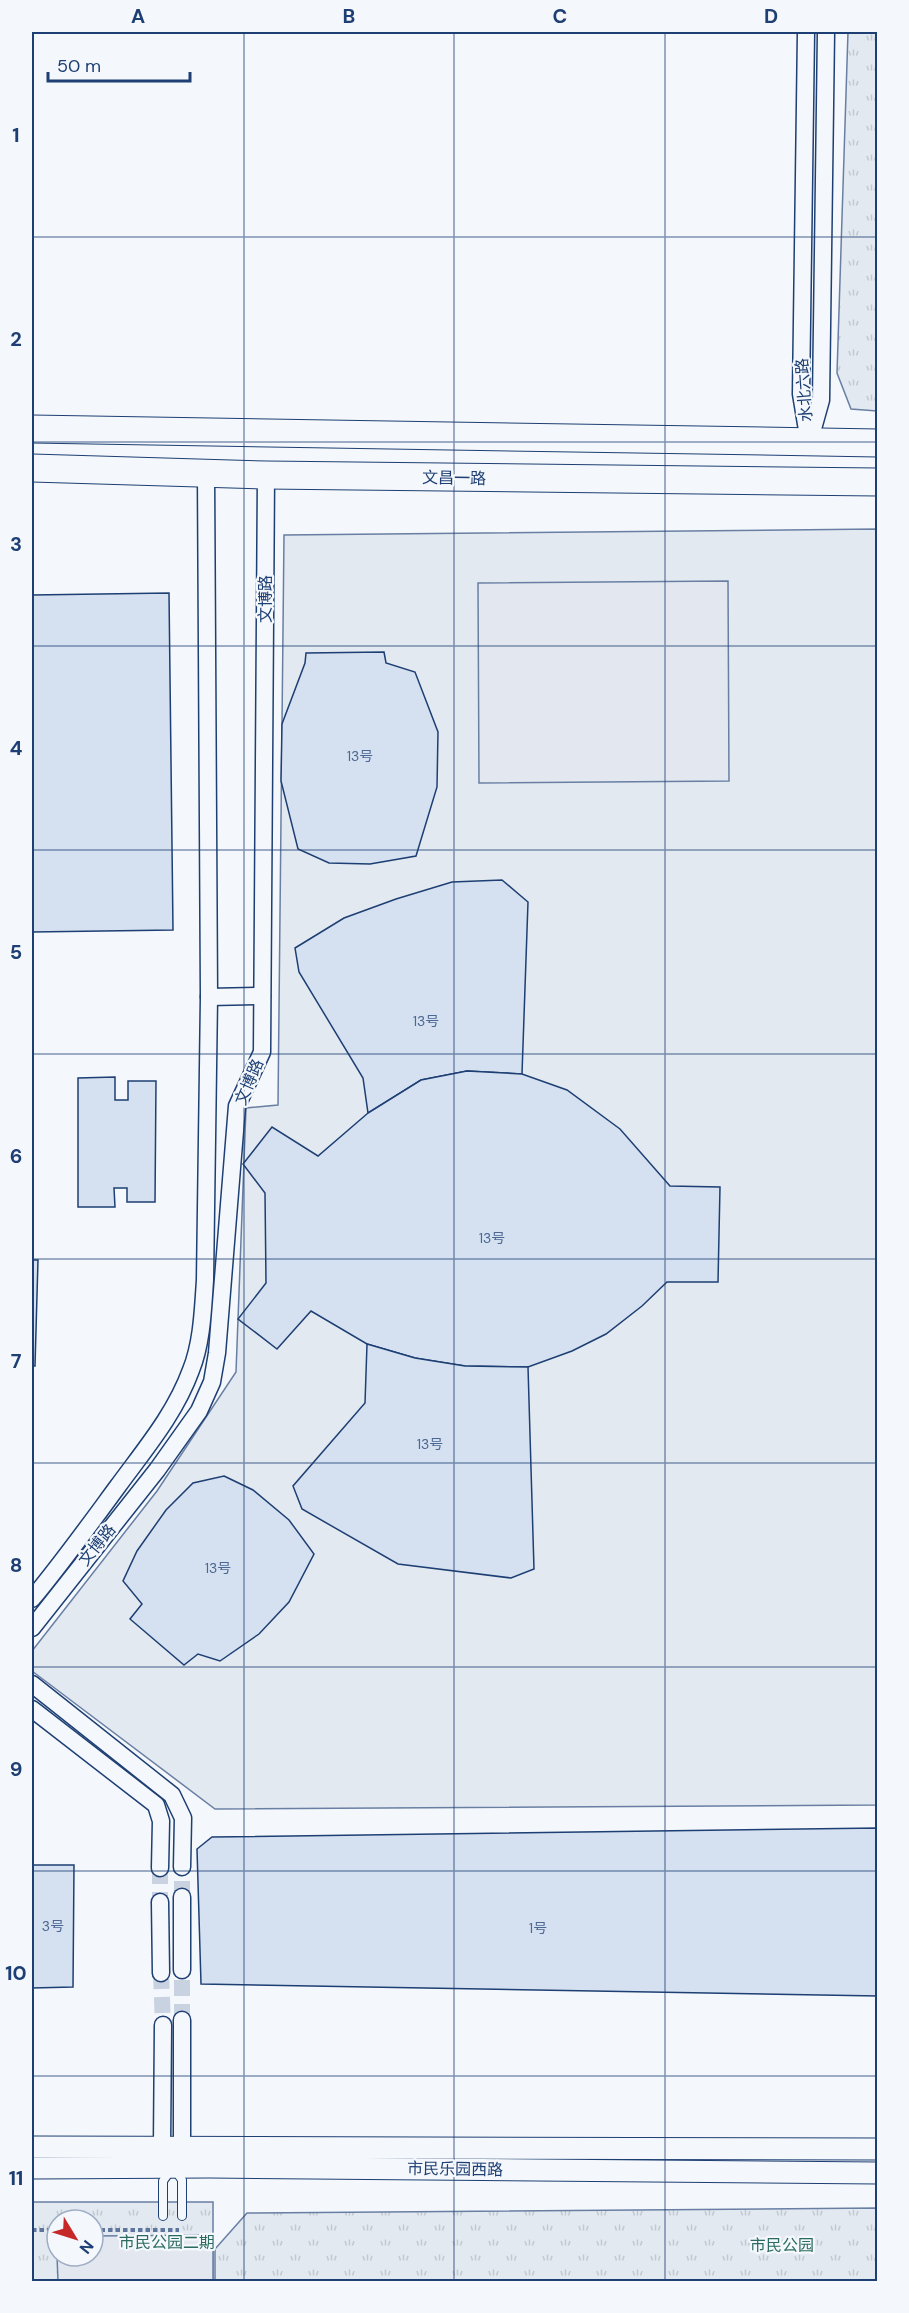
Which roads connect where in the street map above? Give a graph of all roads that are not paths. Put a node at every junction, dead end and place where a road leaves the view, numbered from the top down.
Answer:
1 (806, 32) edge
2 (826, 32) edge
3 (32, 429) edge
4 (809, 443) junction
5 (878, 443) edge
6 (32, 468) edge
7 (206, 474) junction
8 (266, 475) junction
9 (865, 482) edge
10 (878, 491) edge
11 (209, 996) junction
12 (262, 996) junction
13 (32, 1599) edge
14 (32, 1628) edge
15 (32, 1684) edge
16 (32, 1709) edge
17 (182, 1867) tunnel mouth
18 (160, 1868) tunnel mouth
19 (182, 1898) tunnel mouth
20 (160, 1902) tunnel mouth
21 (182, 1970) tunnel mouth
22 (162, 1973) tunnel mouth
23 (182, 2020) tunnel mouth
24 (163, 2025) tunnel mouth
25 (172, 2146) junction
26 (32, 2147) edge
27 (878, 2149) edge
28 (173, 2167) junction
29 (32, 2168) edge
30 (878, 2173) edge
31 (163, 2216) dead end
32 (182, 2216) dead end

1 - 4 street, 水北六路
2 - 4 street, 水北六路
3 - 4 main road
4 - 5 main road
6 - 7 main road, 文昌一路
7 - 8 main road, 文昌一路
7 - 11 street, 文博路
8 - 9 main road, 文昌一路
8 - 12 street, 文博路
9 - 10 main road, 文昌一路
11 - 12 street
11 - 13 street, 文博路
12 - 14 street, 文博路
15 - 17 street
16 - 18 street
19 - 21 street
20 - 22 street
23 - 25 street
24 - 25 street
25 - 26 street, 市民乐园西路
25 - 27 street, 市民乐园西路
25 - 28 street
28 - 29 street, 市民乐园西路
28 - 30 street, 市民乐园西路
28 - 31 lane
28 - 32 lane

